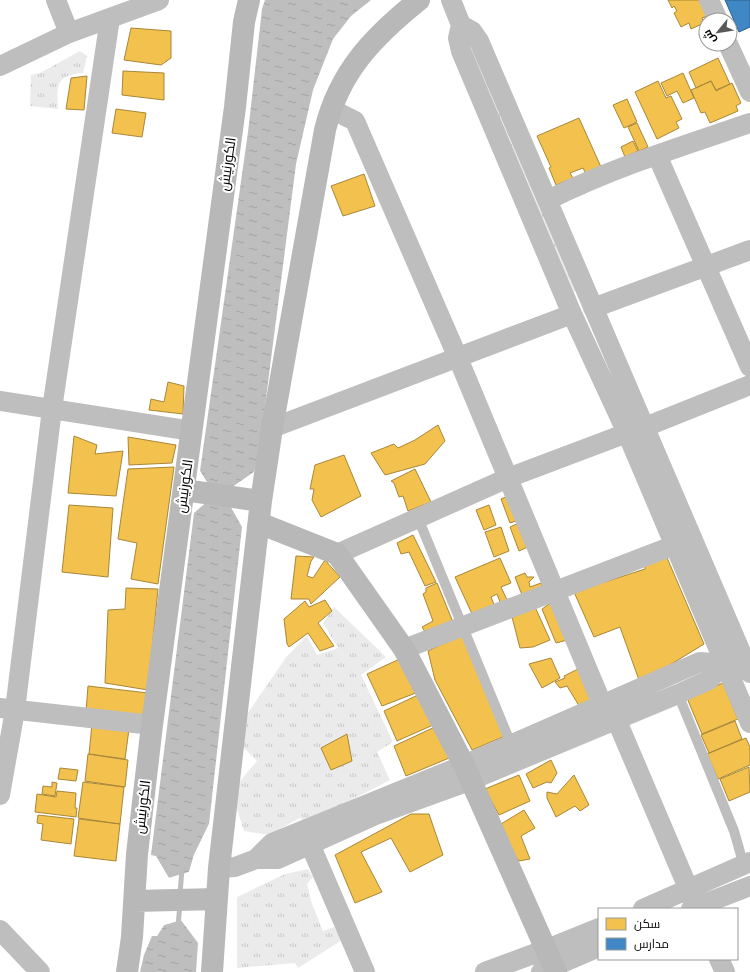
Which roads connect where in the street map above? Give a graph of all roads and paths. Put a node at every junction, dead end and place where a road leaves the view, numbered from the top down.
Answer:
1 (56, 0) edge
2 (158, 0) edge
3 (249, 0) edge
4 (419, 0) edge
5 (451, 0) edge
6 (709, 0) edge
7 (714, 12) edge
8 (110, 18) junction
9 (461, 25) junction
10 (69, 33) junction
11 (732, 52) edge
12 (0, 66) edge
13 (750, 92) edge
14 (330, 109) junction
15 (750, 124) edge
16 (657, 155) junction
17 (548, 200) junction
18 (750, 250) edge
19 (706, 267) junction
20 (593, 308) junction
21 (572, 314) junction
22 (458, 358) junction
23 (750, 367) edge
24 (750, 385) edge
25 (0, 400) edge
26 (52, 409) junction
27 (272, 428) junction
28 (636, 430) junction
29 (192, 431) junction
30 (508, 478) junction
31 (191, 491) junction
32 (254, 500) junction
33 (418, 518) junction
34 (259, 523) junction
35 (675, 545) junction
36 (337, 554) junction
37 (555, 591) junction
38 (463, 626) junction
39 (404, 650) junction
40 (742, 654) edge
41 (750, 673) edge
42 (678, 694) junction
43 (602, 704) junction
44 (7, 709) edge
45 (617, 721) junction
46 (750, 723) edge
47 (152, 725) junction
48 (511, 744) junction
49 (467, 773) junction
50 (0, 795) edge
51 (310, 844) junction
52 (256, 859) junction
53 (747, 864) edge
54 (219, 868) junction
55 (750, 886) edge
56 (212, 899) junction
57 (143, 901) junction
58 (693, 904) edge
59 (653, 908) edge
60 (598, 929) edge
61 (0, 930) edge
62 (598, 947) edge
63 (719, 960) edge
64 (549, 965) edge
65 (40, 972) edge
66 (127, 972) edge
67 (212, 972) edge
68 (365, 972) edge
69 (484, 972) edge
70 (725, 972) edge

1 - 10 street
2 - 8 street
3 - 29 main road, الكورنيش
4 - 14 main road
5 - 9 street
6 - 7 street
8 - 10 street
8 - 26 street
9 - 17 street
9 - 21 street
10 - 12 street
11 - 13 street
14 - 22 street
14 - 27 main road
15 - 16 street
16 - 17 street
16 - 19 street
17 - 20 street
18 - 19 street
19 - 20 street
19 - 23 street
20 - 28 street
21 - 22 street
21 - 28 street
22 - 27 street
22 - 30 street
24 - 28 street
25 - 26 street
26 - 29 street
26 - 44 street
27 - 32 main road
28 - 30 street
28 - 35 street
28 - 40 street
29 - 31 main road, الكورنيش
30 - 33 street
30 - 37 street
31 - 32 main road
31 - 47 main road, الكورنيش
32 - 34 main road
33 - 36 street
33 - 38 lane
34 - 36 main road
34 - 54 main road
35 - 37 street
35 - 40 street
36 - 39 main road
37 - 38 street
37 - 43 street
38 - 39 street
38 - 48 lane
39 - 49 main road
40 - 41 street
40 - 42 street
40 - 43 street
40 - 46 street
42 - 45 street
42 - 53 lane
43 - 48 street
44 - 47 street
44 - 50 street
45 - 49 street
45 - 58 street
47 - 57 main road, الكورنيش
48 - 49 street
49 - 51 street
49 - 52 street
49 - 64 main road
51 - 52 street
51 - 68 street
52 - 54 street
53 - 58 street
54 - 56 main road
55 - 58 street
56 - 57 main road
56 - 67 main road
57 - 66 main road, الكورنيش
58 - 59 street
60 - 64 street
61 - 65 street
62 - 64 street
63 - 70 street
64 - 69 street

